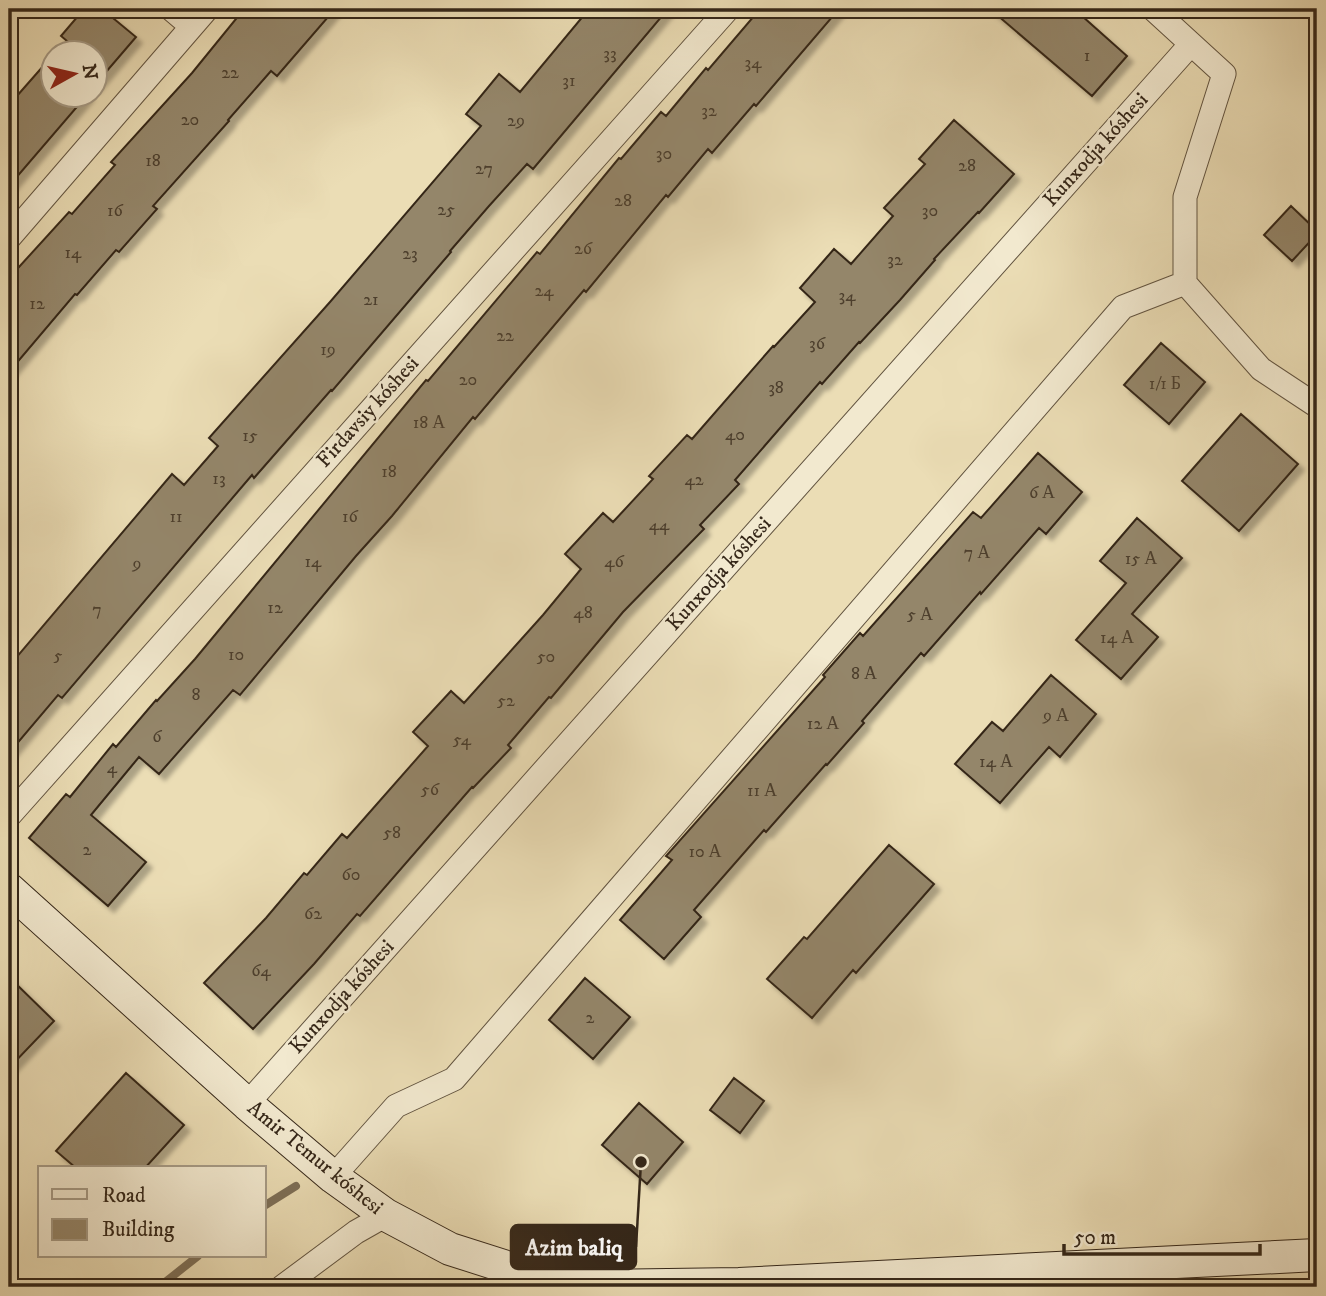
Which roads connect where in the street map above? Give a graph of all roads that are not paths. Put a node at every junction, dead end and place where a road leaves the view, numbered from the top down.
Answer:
1 (171, 9) edge
2 (207, 9) edge
3 (728, 9) edge
4 (1153, 9) edge
5 (191, 26) junction
6 (1191, 44) junction
7 (9, 237) edge
8 (1185, 283) junction
9 (1317, 406) edge
10 (9, 816) edge
11 (9, 889) edge
12 (247, 1104) junction
13 (333, 1177) junction
14 (386, 1215) junction
15 (1317, 1255) edge
16 (597, 1286) edge
17 (282, 1287) edge

1 - 5 street
2 - 5 street
3 - 10 street, Firdavsiy kóshesi
4 - 6 street
5 - 7 street
6 - 8 street
6 - 12 street, Kunxodja kóshesi
8 - 9 street
8 - 13 street
11 - 12 street, Amir Temur kóshesi
12 - 13 street, Amir Temur kóshesi
13 - 14 street, Amir Temur kóshesi
14 - 16 street, Amir Temur kóshesi
14 - 17 street
15 - 16 street, Amir Temur kóshesi

